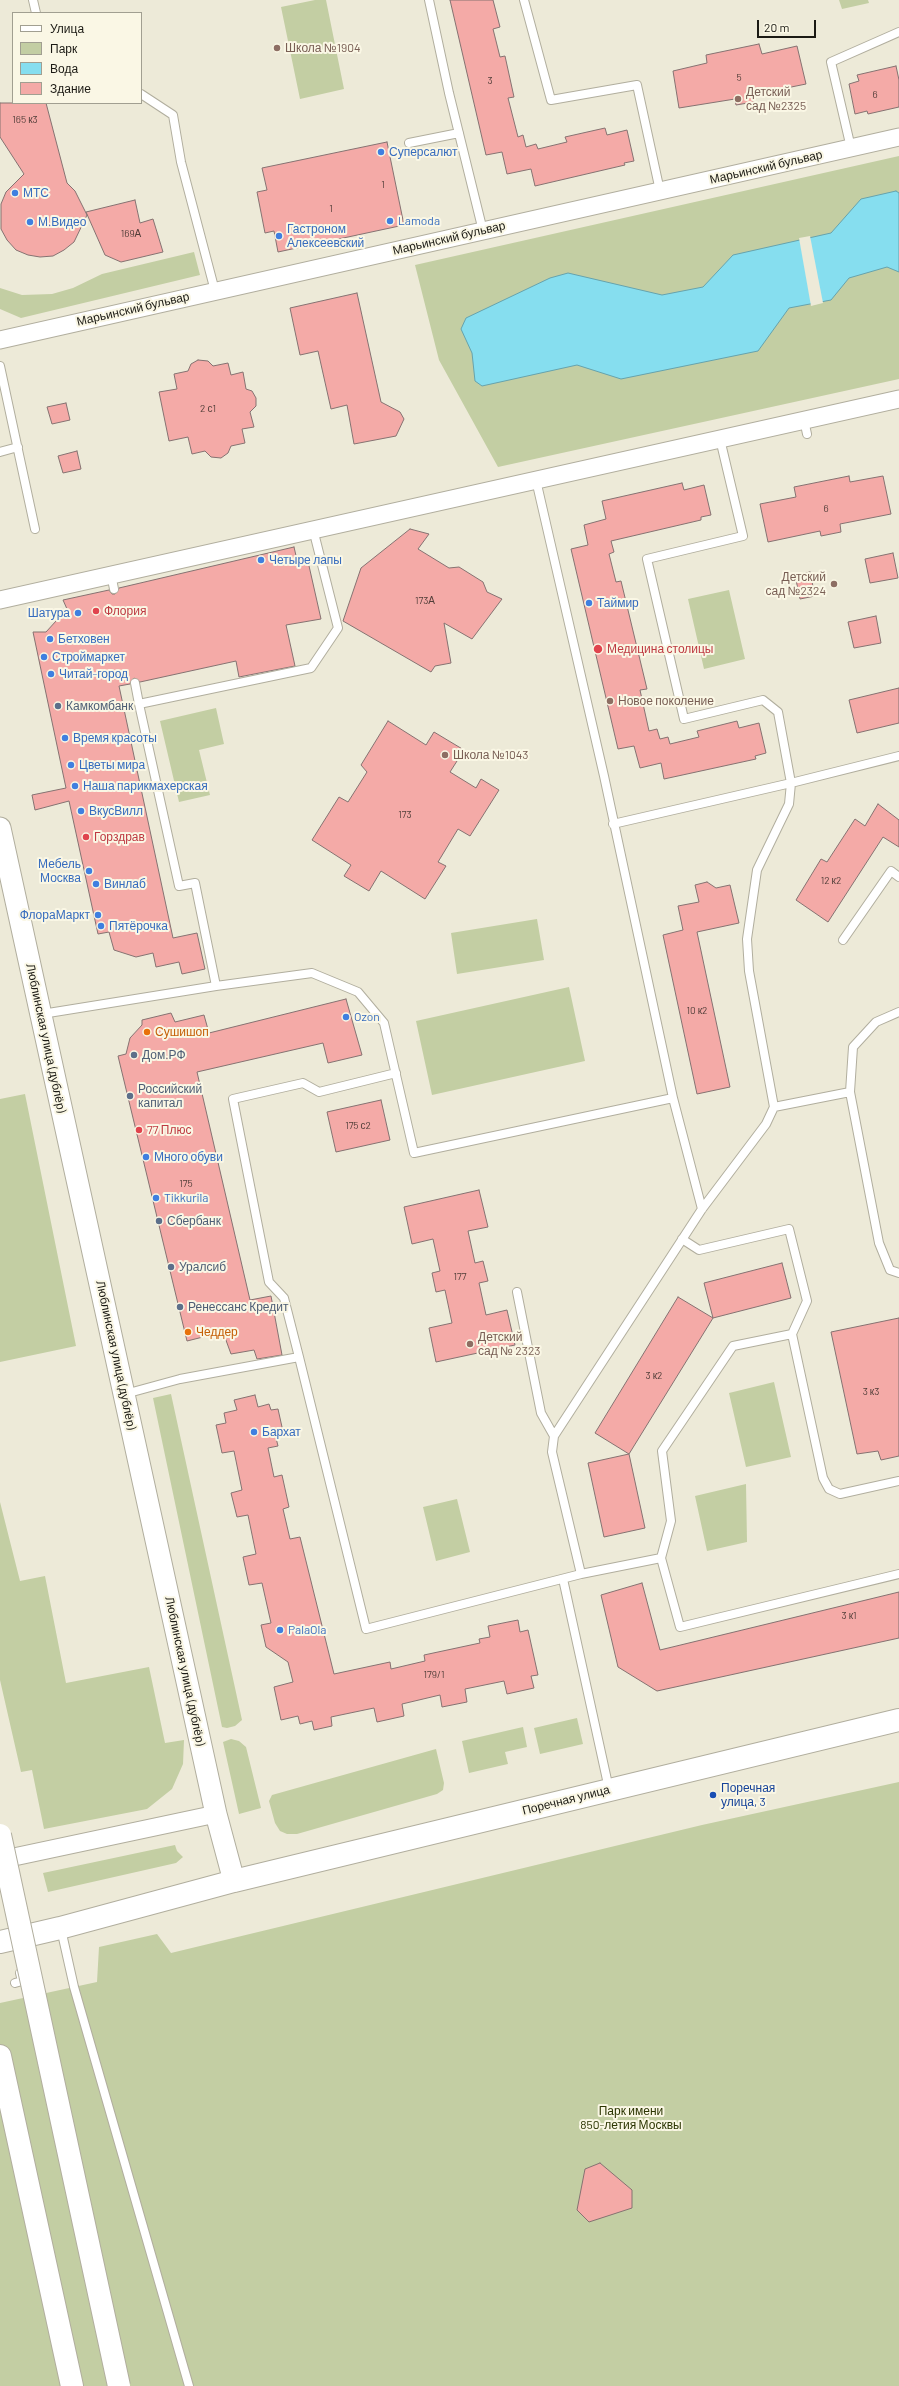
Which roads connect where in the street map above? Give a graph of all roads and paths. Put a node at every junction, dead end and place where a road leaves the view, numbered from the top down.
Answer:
1 (33, 0) edge
2 (429, 0) edge
3 (524, 0) edge
4 (36, 12) edge
5 (899, 32) edge
6 (142, 95) edge
7 (459, 133) junction
8 (899, 137) edge
9 (409, 143) dead end
10 (851, 148) junction
11 (660, 191) junction
12 (483, 231) junction
13 (215, 291) junction
14 (0, 340) edge
15 (0, 366) edge
16 (899, 399) edge
17 (720, 439) junction
18 (18, 447) junction
19 (0, 452) edge
20 (536, 480) junction
21 (36, 529) dead end
22 (313, 529) junction
23 (0, 600) edge
24 (135, 683) dead end
25 (139, 704) junction
26 (899, 756) edge
27 (791, 784) junction
28 (613, 824) junction
29 (0, 828) edge
30 (899, 877) edge
31 (843, 940) dead end
32 (216, 986) junction
33 (899, 1012) edge
34 (41, 1014) junction
35 (396, 1073) junction
36 (850, 1092) junction
37 (673, 1098) junction
38 (774, 1107) junction
39 (702, 1209) junction
40 (682, 1239) junction
41 (899, 1273) edge
42 (517, 1292) dead end
43 (792, 1334) junction
44 (299, 1357) junction
45 (124, 1394) junction
46 (554, 1436) junction
47 (899, 1481) edge
48 (661, 1558) junction
49 (581, 1574) junction
50 (899, 1574) edge
51 (563, 1579) junction
52 (899, 1720) edge
53 (609, 1790) junction
54 (216, 1814) junction
55 (0, 1835) edge
56 (0, 1860) edge
57 (234, 1881) junction
58 (60, 1928) junction
59 (9, 1942) edge
60 (18, 1965) dead end
61 (15, 1983) dead end
62 (0, 2056) edge
63 (72, 2386) edge
64 (119, 2386) edge
65 (189, 2386) edge

1 - 4 lane
2 - 7 lane
3 - 11 lane
5 - 10 lane
6 - 13 lane
7 - 9 lane
7 - 12 lane
8 - 10 street, Марьинский бульвар
10 - 11 street, Марьинский бульвар
11 - 12 street, Марьинский бульвар
12 - 13 street, Марьинский бульвар
13 - 14 street, Марьинский бульвар
15 - 18 lane
16 - 17 street
17 - 20 street
17 - 27 lane
18 - 19 lane
18 - 21 lane
20 - 22 street
20 - 28 lane
22 - 23 street
22 - 25 lane
24 - 25 lane
25 - 32 lane
26 - 27 lane
27 - 28 lane
27 - 38 lane
28 - 37 lane
29 - 34 street, Люблинская улица (дублёр)
30 - 31 lane
32 - 34 lane
32 - 35 lane
33 - 36 lane
34 - 45 street, Люблинская улица (дублёр)
35 - 37 lane
35 - 44 lane
36 - 38 lane
36 - 41 lane
37 - 39 lane
38 - 39 lane
39 - 40 lane
40 - 43 lane
40 - 46 lane
42 - 46 lane
43 - 47 lane
43 - 48 lane
44 - 45 lane
44 - 51 lane
45 - 54 street, Люблинская улица (дублёр)
46 - 49 lane
48 - 49 lane
48 - 50 lane
49 - 51 lane
51 - 53 lane
52 - 53 main road, Поречная улица
53 - 57 main road, Поречная улица
54 - 56 street
54 - 57 street, Люблинская улица (дублёр)
55 - 64 main road, bridge
57 - 58 main road, Поречная улица
58 - 59 main road, Поречная улица
58 - 65 lane
60 - 61 lane
62 - 63 main road

